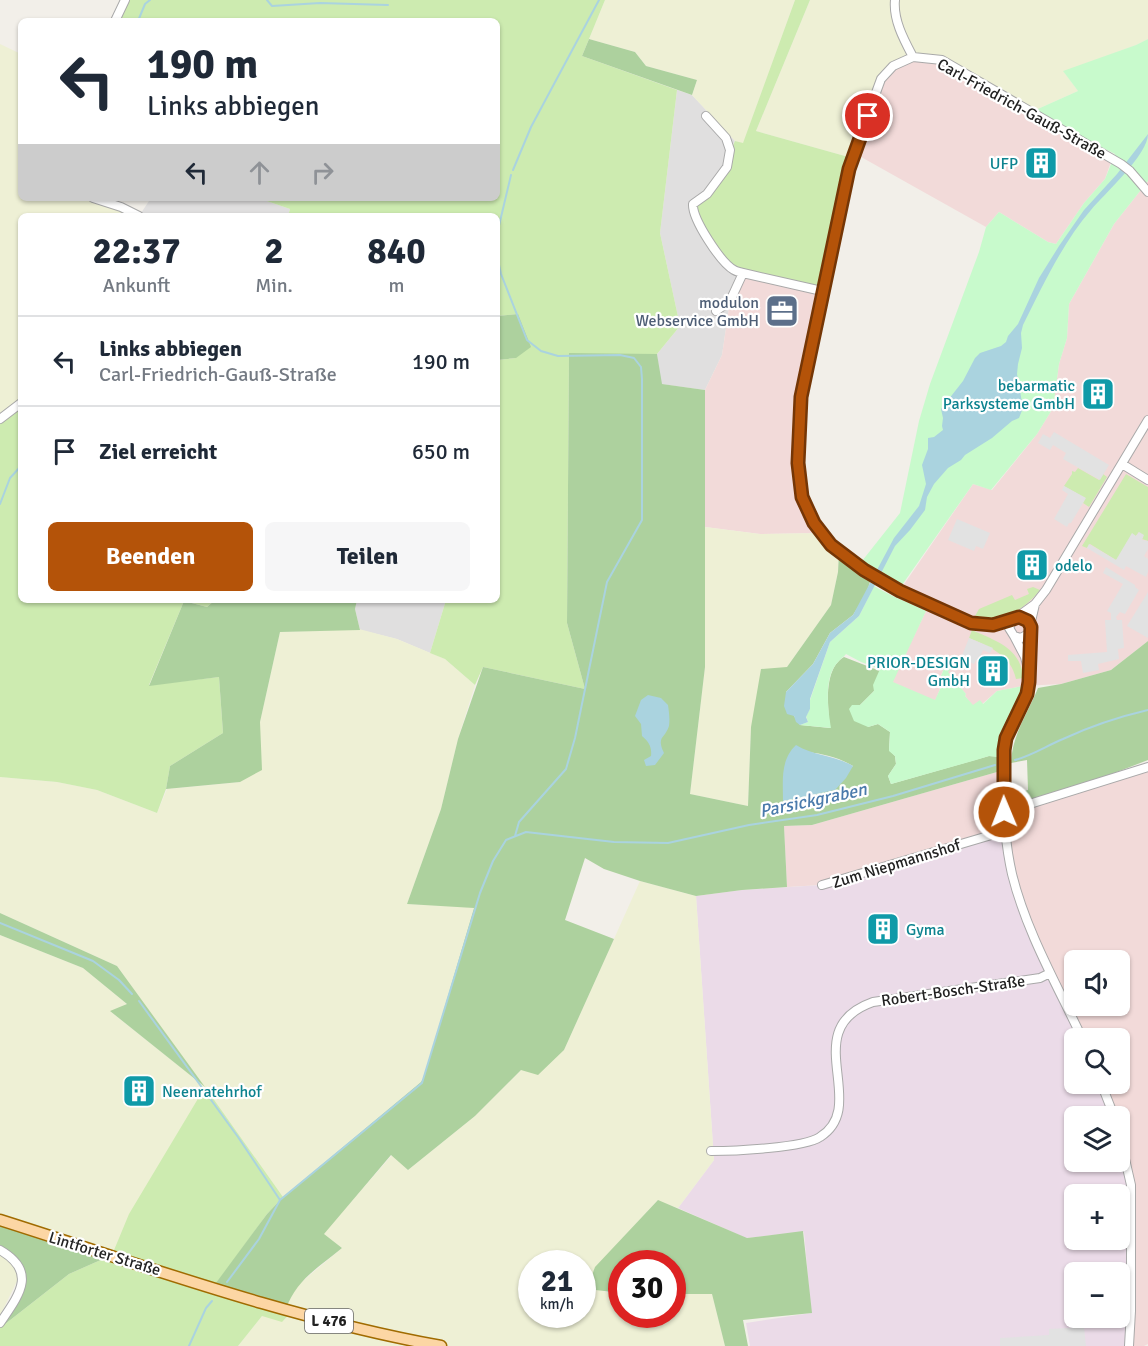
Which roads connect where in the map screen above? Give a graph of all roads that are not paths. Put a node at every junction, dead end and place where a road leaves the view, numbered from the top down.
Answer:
1 (124, 0) edge
2 (895, 0) edge
3 (116, 18) edge
4 (914, 57) junction
5 (706, 116) dead end
6 (1146, 189) edge
7 (102, 201) edge
8 (133, 213) edge
9 (743, 273) junction
10 (822, 291) junction
11 (716, 311) dead end
12 (18, 405) edge
13 (0, 419) edge
14 (1148, 420) edge
15 (1122, 464) junction
16 (1148, 480) edge
17 (1035, 604) junction
18 (1016, 618) junction
19 (993, 625) junction
20 (1030, 629) junction
21 (1013, 636) junction
22 (1029, 677) junction
23 (1148, 767) edge
24 (1004, 812) junction
25 (1005, 831) junction
26 (822, 885) dead end
27 (1050, 973) junction
28 (1077, 1028) edge
29 (711, 1151) dead end
30 (1128, 1172) edge
31 (0, 1220) edge
32 (0, 1250) edge
33 (0, 1323) edge
34 (441, 1346) edge
35 (1129, 1346) edge

1 - 3 street
2 - 4 street
4 - 6 street, Carl-Friedrich-Gauß-Straße
4 - 10 street, Carl-Friedrich-Gauß-Straße
5 - 9 street
7 - 8 street
9 - 10 street
9 - 11 street
10 - 19 street, Carl-Friedrich-Gauß-Straße
12 - 13 street
14 - 15 street, Carl-Friedrich-Gauß-Straße
15 - 16 street
15 - 17 street, Carl-Friedrich-Gauß-Straße
17 - 18 street, Carl-Friedrich-Gauß-Straße
17 - 20 street, Carl-Friedrich-Gauß-Straße
18 - 19 street, Carl-Friedrich-Gauß-Straße
18 - 20 street
18 - 21 street
19 - 21 street, Carl-Friedrich-Gauß-Straße
20 - 21 street
20 - 22 street, Carl-Friedrich-Gauß-Straße
21 - 22 street
22 - 24 street, Carl-Friedrich-Gauß-Straße
23 - 24 street
24 - 25 street, Carl-Friedrich-Gauß-Straße
25 - 26 street, Zum Niepmannshof
25 - 27 street, Carl-Friedrich-Gauß-Straße
27 - 28 street, Carl-Friedrich-Gauß-Straße
27 - 29 street, Robert-Bosch-Straße
30 - 35 street
31 - 34 main road, Lintforter Straße / L 476
32 - 33 street

